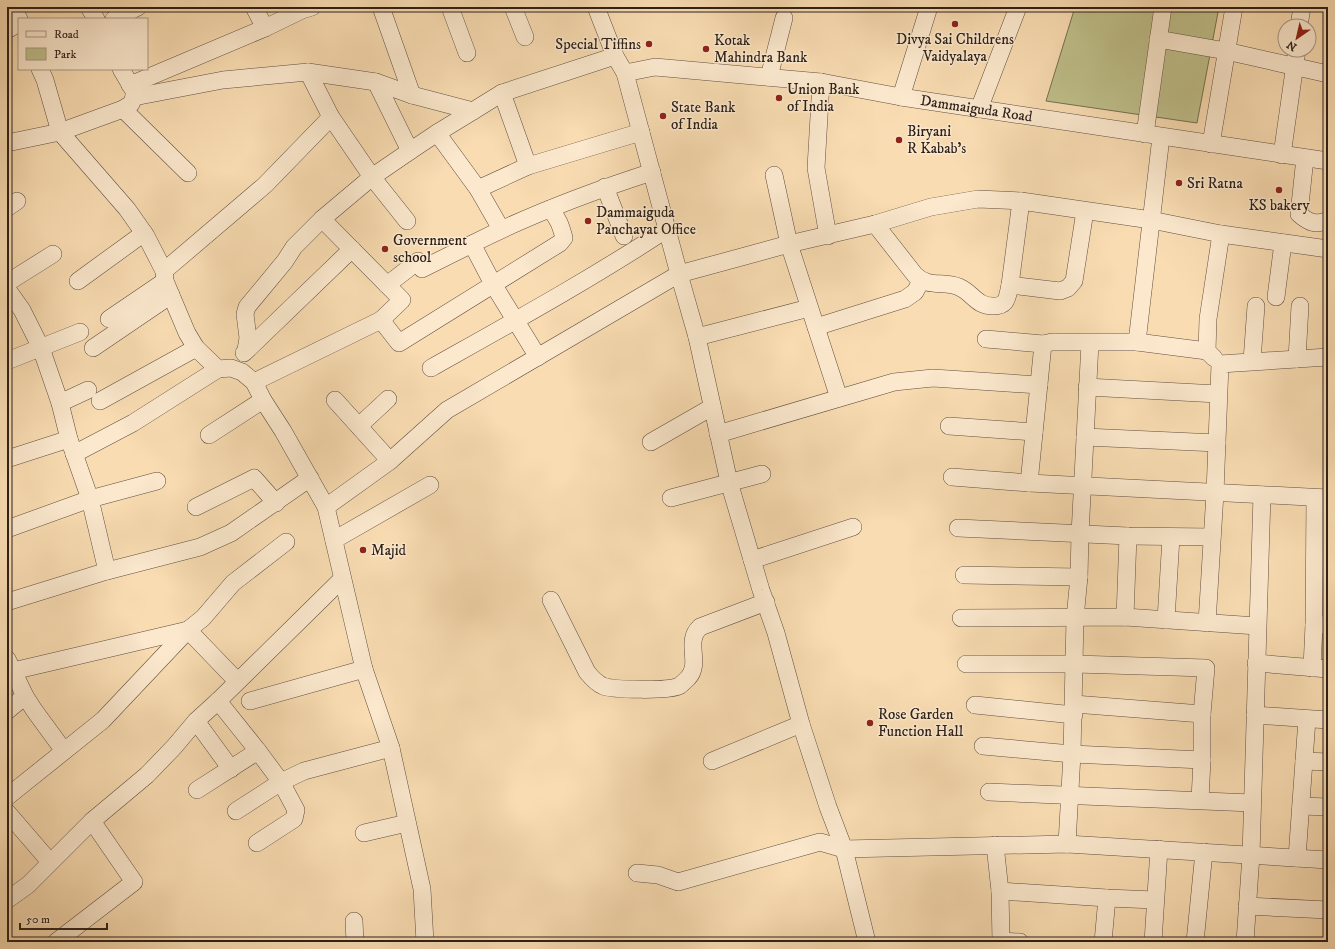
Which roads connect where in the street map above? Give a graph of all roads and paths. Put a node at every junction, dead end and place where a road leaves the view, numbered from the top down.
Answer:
1 (12, 7) edge
2 (89, 7) edge
3 (138, 7) edge
4 (254, 7) edge
5 (381, 7) edge
6 (450, 7) edge
7 (514, 7) edge
8 (596, 7) edge
9 (929, 7) edge
10 (1018, 7) edge
11 (1163, 7) edge
12 (1234, 7) edge
13 (1302, 7) edge
14 (305, 8) edge
15 (18, 18) edge
16 (95, 18) edge
17 (116, 18) edge
18 (784, 18) dead end
19 (1300, 18) edge
20 (18, 24) edge
21 (265, 28) junction
22 (7, 30) edge
23 (525, 37) dead end
24 (1158, 39) junction
25 (1226, 51) junction
26 (467, 53) dead end
27 (615, 56) junction
28 (1296, 58) edge
29 (1295, 67) junction
30 (40, 70) edge
31 (122, 70) edge
32 (308, 72) junction
33 (624, 73) junction
34 (1328, 74) edge
35 (769, 77) junction
36 (376, 82) junction
37 (821, 82) junction
38 (132, 91) junction
39 (502, 93) junction
40 (412, 96) junction
41 (902, 97) junction
42 (123, 109) junction
43 (979, 109) junction
44 (473, 111) junction
45 (331, 117) junction
46 (60, 132) junction
47 (437, 132) junction
48 (641, 132) junction
49 (1153, 136) junction
50 (7, 143) edge
51 (1211, 144) junction
52 (410, 151) junction
53 (1282, 155) junction
54 (1305, 158) junction
55 (1328, 161) edge
56 (528, 166) junction
57 (652, 172) junction
58 (188, 173) dead end
59 (774, 175) dead end
60 (372, 177) junction
61 (605, 187) junction
62 (478, 189) junction
63 (1021, 201) junction
64 (550, 208) junction
65 (1085, 211) junction
66 (322, 218) junction
67 (1151, 220) junction
68 (1328, 220) edge
69 (407, 221) dead end
70 (875, 224) junction
71 (501, 229) junction
72 (667, 229) junction
73 (144, 233) junction
74 (1221, 234) junction
75 (624, 236) dead end
76 (828, 236) junction
77 (1283, 243) junction
78 (472, 244) junction
79 (789, 244) junction
80 (352, 249) junction
81 (1328, 249) edge
82 (53, 254) dead end
83 (679, 274) junction
84 (78, 281) dead end
85 (921, 281) junction
86 (167, 282) junction
87 (7, 283) edge
88 (493, 284) junction
89 (387, 285) junction
90 (1010, 285) junction
91 (7, 289) edge
92 (1276, 297) dead end
93 (1256, 306) dead end
94 (1300, 306) dead end
95 (809, 308) junction
96 (108, 319) dead end
97 (381, 320) junction
98 (516, 320) junction
99 (816, 327) junction
100 (80, 332) dead end
101 (697, 337) junction
102 (986, 339) dead end
103 (1136, 342) junction
104 (1090, 343) junction
105 (1043, 344) junction
106 (41, 348) junction
107 (93, 348) dead end
108 (196, 348) junction
109 (246, 350) junction
110 (1207, 351) junction
111 (538, 357) junction
112 (1328, 357) edge
113 (1297, 359) junction
114 (7, 361) edge
115 (1252, 361) junction
116 (1220, 364) junction
117 (225, 368) junction
118 (431, 368) dead end
119 (254, 382) junction
120 (1039, 385) junction
121 (1088, 387) junction
122 (88, 390) dead end
123 (1218, 394) junction
124 (839, 398) junction
125 (388, 399) dead end
126 (263, 400) junction
127 (335, 400) dead end
128 (100, 401) dead end
129 (60, 403) junction
130 (712, 407) junction
131 (360, 426) junction
132 (949, 426) dead end
133 (1034, 432) junction
134 (718, 434) junction
135 (209, 435) dead end
136 (1085, 437) junction
137 (651, 442) dead end
138 (1217, 443) junction
139 (71, 447) junction
140 (7, 459) edge
141 (390, 461) junction
142 (762, 474) dead end
143 (952, 477) dead end
144 (310, 478) junction
145 (157, 481) dead end
146 (729, 482) junction
147 (1029, 483) junction
148 (430, 485) dead end
149 (1082, 486) junction
150 (1215, 493) junction
151 (1262, 495) junction
152 (672, 498) dead end
153 (1321, 498) edge
154 (90, 499) junction
155 (276, 502) junction
156 (196, 507) dead end
157 (326, 507) junction
158 (853, 527) dead end
159 (958, 528) dead end
160 (7, 529) edge
161 (1080, 534) junction
162 (1128, 536) junction
163 (1171, 537) junction
164 (1212, 537) junction
165 (334, 540) junction
166 (286, 542) dead end
167 (752, 560) junction
168 (107, 571) junction
169 (964, 575) dead end
170 (1079, 577) junction
171 (342, 579) junction
172 (551, 600) dead end
173 (7, 602) edge
174 (766, 602) junction
175 (1125, 617) junction
176 (961, 618) dead end
177 (1075, 618) junction
178 (1166, 620) junction
179 (1207, 623) junction
180 (1321, 625) edge
181 (1258, 626) junction
182 (188, 630) junction
183 (1256, 663) junction
184 (966, 664) dead end
185 (1075, 664) junction
186 (10, 665) edge
187 (364, 669) junction
188 (1320, 669) edge
189 (237, 681) junction
190 (25, 696) junction
191 (218, 701) junction
192 (250, 701) dead end
193 (975, 706) dead end
194 (1074, 710) junction
195 (7, 711) edge
196 (1202, 714) junction
197 (1255, 715) junction
198 (1307, 719) junction
199 (1328, 720) edge
200 (196, 721) junction
201 (801, 724) junction
202 (983, 746) dead end
203 (390, 748) junction
204 (64, 750) junction
205 (258, 751) junction
206 (1072, 754) junction
207 (1202, 760) junction
208 (712, 761) dead end
209 (1304, 761) junction
210 (1328, 762) edge
211 (230, 769) junction
212 (280, 782) junction
213 (197, 790) dead end
214 (989, 792) dead end
215 (1069, 795) junction
216 (7, 797) edge
217 (1200, 800) junction
218 (1252, 803) junction
219 (1301, 806) junction
220 (1328, 807) edge
221 (236, 811) dead end
222 (7, 812) edge
223 (92, 821) junction
224 (407, 823) junction
225 (364, 833) dead end
226 (257, 843) dead end
227 (1066, 844) junction
228 (995, 845) junction
229 (844, 849) junction
230 (1159, 849) junction
231 (1204, 852) junction
232 (1251, 855) junction
233 (1297, 858) junction
234 (1328, 860) edge
235 (50, 862) junction
236 (637, 873) dead end
237 (1000, 891) junction
238 (1107, 898) junction
239 (7, 900) edge
240 (1155, 900) junction
241 (1247, 906) junction
242 (1328, 910) edge
243 (354, 921) dead end
244 (1001, 941) edge
245 (56, 942) edge
246 (355, 942) edge
247 (425, 942) edge
248 (867, 942) edge
249 (1020, 942) edge
250 (1104, 942) edge
251 (1153, 942) edge
252 (1195, 942) edge
253 (1245, 942) edge

1 - 15 street
2 - 16 street
3 - 17 street
4 - 21 street
5 - 40 street
6 - 26 street
7 - 23 street
8 - 27 street
9 - 41 street
10 - 43 street
11 - 24 street
12 - 25 street
13 - 19 street
14 - 21 street
18 - 35 street
20 - 22 street
21 - 38 street
24 - 25 street
24 - 49 street
25 - 29 street
25 - 51 street
27 - 33 street
27 - 39 street
28 - 29 street
29 - 34 street
29 - 53 street
30 - 46 street
31 - 38 street
32 - 36 street
32 - 38 street
32 - 45 street
33 - 35 street, Dammaiguda Road
33 - 48 street
35 - 37 street, Dammaiguda Road
36 - 40 street
36 - 52 street
37 - 41 street, Dammaiguda Road
37 - 76 street
38 - 42 street
39 - 44 street
39 - 56 street
40 - 44 street
41 - 43 street, Dammaiguda Road
42 - 46 street
42 - 58 street
43 - 49 street, Dammaiguda Road
44 - 47 street
45 - 60 street
45 - 86 street
46 - 50 street
46 - 73 street
47 - 52 street
47 - 62 street
48 - 56 street
48 - 57 street
49 - 51 street, Dammaiguda Road
49 - 67 street
51 - 53 street, Dammaiguda Road
52 - 60 street
53 - 54 street, Dammaiguda Road
54 - 55 street, Dammaiguda Road
54 - 68 street
56 - 62 street
57 - 61 street
57 - 72 street
59 - 79 street
60 - 66 street
60 - 69 street
61 - 64 street
61 - 75 street
62 - 71 street
63 - 65 street
63 - 70 street
63 - 90 street
64 - 71 street
64 - 88 street
65 - 67 street
65 - 90 street
66 - 80 street
66 - 109 street
67 - 74 street
67 - 103 street
70 - 76 street
70 - 85 street
71 - 78 street
72 - 83 street
72 - 98 street
73 - 84 street
73 - 86 street
74 - 77 street
74 - 110 street
76 - 79 street
77 - 81 street
77 - 92 street
78 - 88 street
78 - 89 street
79 - 83 street
79 - 95 street
80 - 89 street
80 - 109 street
82 - 87 street
83 - 101 street
83 - 111 street
85 - 90 street
85 - 99 street
86 - 96 street
86 - 107 street
86 - 108 street
88 - 97 street
88 - 98 street
89 - 97 street
91 - 106 street
93 - 115 street
94 - 113 street
95 - 99 street
95 - 101 street
97 - 119 street
98 - 111 street
98 - 118 street
99 - 124 street
100 - 106 street
101 - 130 street
102 - 105 street
103 - 104 street
103 - 110 street
104 - 105 street
104 - 121 street
105 - 120 street
106 - 114 street
106 - 129 street
108 - 117 street
108 - 128 street
109 - 117 street
110 - 116 street
111 - 141 street
112 - 113 street
113 - 115 street
115 - 116 street
116 - 123 street
117 - 119 street
117 - 139 street
119 - 126 street
120 - 124 street
120 - 133 street
121 - 123 street
121 - 136 street
122 - 129 street
123 - 138 street
124 - 134 street
125 - 131 street
126 - 135 street
126 - 144 street
127 - 131 street
129 - 139 street
130 - 134 street
130 - 137 street
131 - 141 street
132 - 133 street
133 - 147 street
134 - 146 street
136 - 138 street
136 - 149 street
138 - 150 street
139 - 140 street
139 - 154 street
141 - 157 street
142 - 146 street
143 - 147 street
144 - 155 street
144 - 157 street
145 - 154 street
146 - 152 street
146 - 167 street
147 - 149 street
148 - 165 street
149 - 150 street
149 - 161 street
150 - 151 street
150 - 164 street
151 - 153 street
151 - 181 street
153 - 180 street
154 - 160 street
154 - 168 street
155 - 156 street
155 - 168 street
157 - 165 street
158 - 167 street
159 - 161 street
161 - 162 street
161 - 170 street
162 - 163 street
162 - 175 street
163 - 164 street
163 - 178 street
164 - 179 street
165 - 171 street
166 - 182 street
167 - 174 street
168 - 173 street
169 - 170 street
170 - 177 street
171 - 187 street
171 - 189 street
172 - 174 street
174 - 201 street
175 - 177 street
175 - 178 street
176 - 177 street
177 - 185 street
178 - 179 street
179 - 181 street
180 - 188 street
181 - 183 street
182 - 186 street
182 - 189 street
182 - 204 street
183 - 188 street
183 - 197 street
184 - 185 street
185 - 194 street
185 - 196 street
186 - 190 street
187 - 192 street
187 - 203 street
189 - 191 street
190 - 195 street
190 - 204 street
191 - 200 street
191 - 205 street
193 - 194 street
194 - 196 street
194 - 206 street
196 - 207 street
197 - 198 street
197 - 218 street
198 - 199 street
198 - 209 street
200 - 211 street
200 - 223 street
201 - 208 street
201 - 229 street
202 - 206 street
203 - 212 street
203 - 224 street
204 - 216 street
205 - 211 street
205 - 212 street
206 - 207 street
206 - 215 street
207 - 217 street
209 - 210 street
209 - 219 street
211 - 213 street
212 - 221 street
212 - 226 street
214 - 215 street
215 - 217 street
215 - 227 street
217 - 218 street
218 - 232 street
219 - 220 street
219 - 233 street
222 - 235 street
223 - 235 street
223 - 245 street
224 - 225 street
224 - 247 street
227 - 228 street
227 - 230 street
228 - 229 street
228 - 237 street
229 - 236 street
229 - 248 street
230 - 231 street
230 - 240 street
231 - 232 street
231 - 252 street
232 - 233 street
232 - 241 street
233 - 234 street
235 - 239 street
237 - 238 street
237 - 244 street
238 - 240 street
238 - 250 street
240 - 251 street
241 - 242 street
241 - 253 street
243 - 246 street
244 - 249 street

